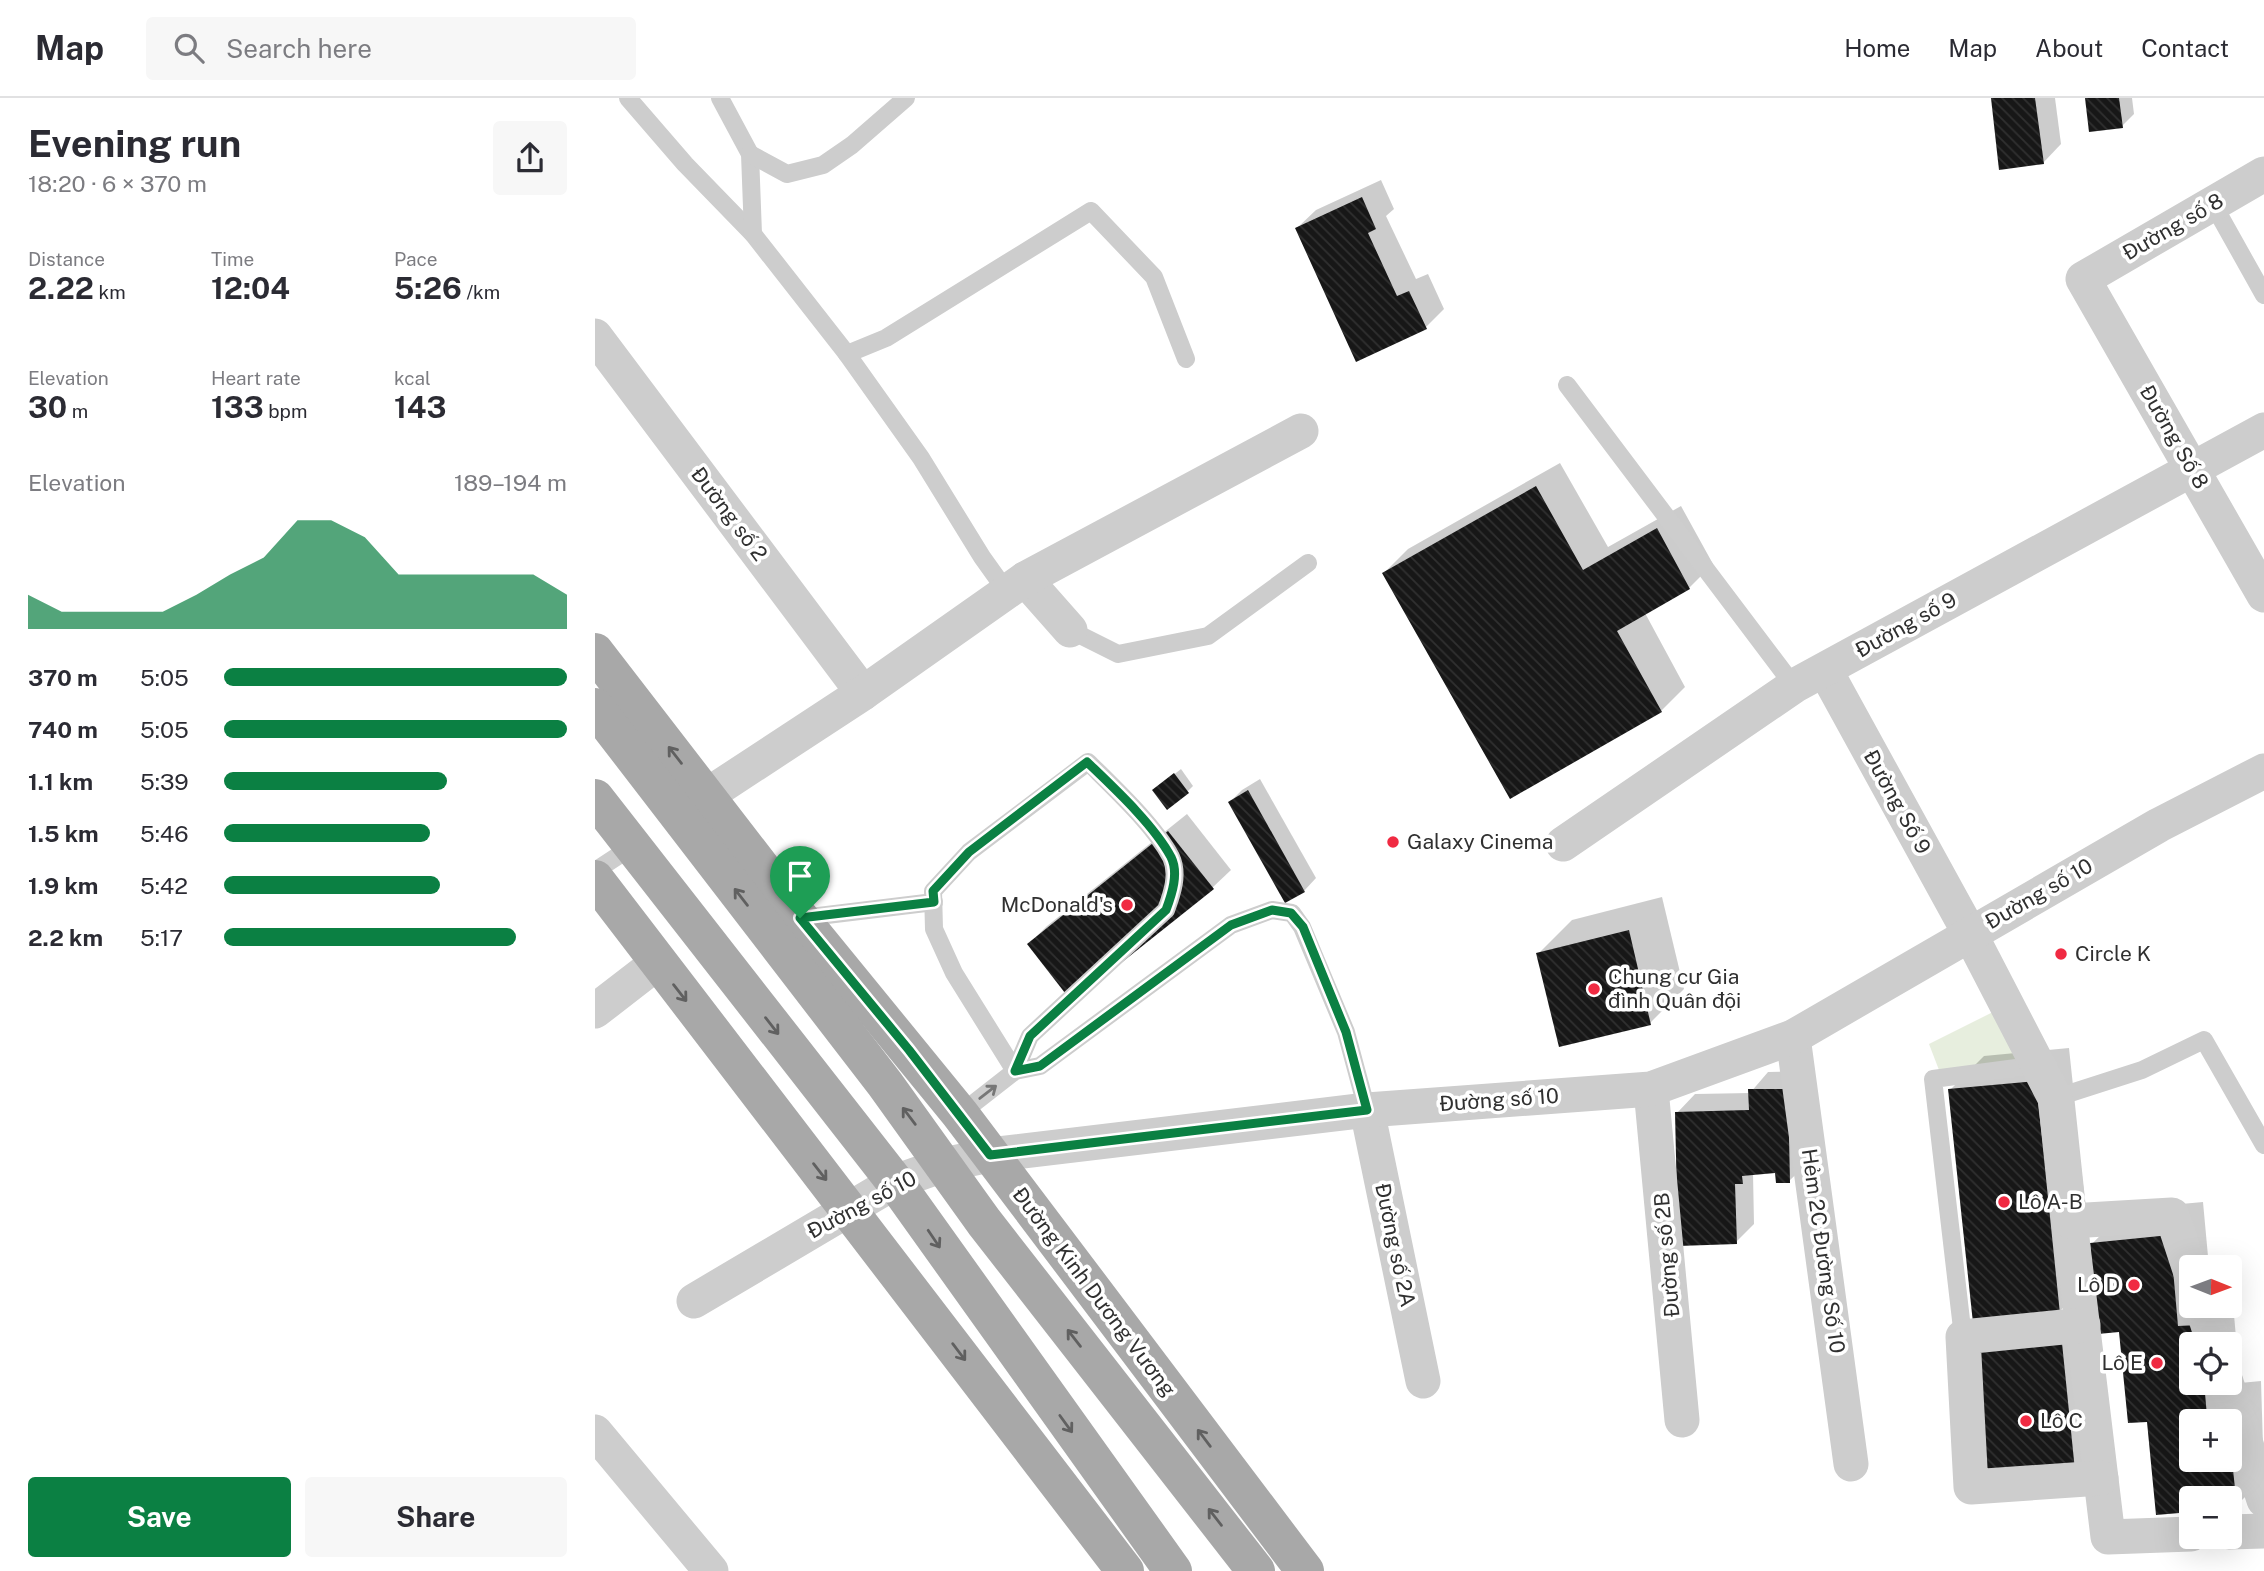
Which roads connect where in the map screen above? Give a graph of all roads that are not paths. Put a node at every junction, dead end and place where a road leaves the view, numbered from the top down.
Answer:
1 (628, 98) edge
2 (720, 98) edge
3 (906, 98) edge
4 (750, 155) junction
5 (2264, 174) edge
6 (2213, 204) junction
7 (753, 234) junction
8 (2083, 279) joint
9 (2264, 295) edge
10 (595, 336) edge
11 (847, 354) junction
12 (1186, 359) dead end
13 (1567, 385) dead end
14 (2264, 430) edge
15 (1301, 431) dead end
16 (2192, 468) junction
17 (1308, 563) dead end
18 (1016, 585) junction
19 (2264, 595) edge
20 (1070, 630) joint
21 (595, 652) edge
22 (1825, 670) junction
23 (1794, 686) junction
24 (863, 693) junction
25 (595, 707) edge
26 (2264, 771) edge
27 (692, 805) junction
28 (598, 808) edge
29 (1563, 844) dead end
30 (633, 846) junction
31 (595, 871) edge
32 (595, 879) edge
33 (934, 902) junction
34 (800, 918) junction
35 (1970, 934) junction
36 (657, 963) junction
37 (595, 1011) edge
38 (1793, 1037) junction
39 (2038, 1065) junction
40 (1015, 1071) junction
41 (1651, 1089) junction
42 (2055, 1098) junction
43 (1367, 1110) junction
44 (960, 1114) junction
45 (2264, 1145) edge
46 (990, 1155) junction
47 (943, 1165) junction
48 (895, 1182) junction
49 (849, 1209) junction
50 (2070, 1222) junction
51 (2185, 1255) edge
52 (694, 1301) dead end
53 (2083, 1325) junction
54 (1963, 1337) junction
55 (1423, 1381) dead end
56 (2230, 1395) edge
57 (1682, 1420) dead end
58 (602, 1454) edge
59 (1851, 1465) dead end
60 (2101, 1478) junction
61 (2264, 1500) edge
62 (2264, 1531) edge
63 (2242, 1532) edge
64 (2179, 1534) edge
65 (1116, 1568) edge
66 (711, 1571) edge
67 (1173, 1571) edge
68 (1256, 1571) edge
69 (1305, 1571) edge

1 - 7 lane
2 - 4 lane
3 - 4 lane
4 - 7 lane
5 - 6 street, Đường số 8
6 - 8 street, Đường số 8
6 - 9 lane
7 - 11 lane
8 - 16 street, Đường Số 8
10 - 24 street, Đường số 2
11 - 12 lane
11 - 18 lane
13 - 23 lane
14 - 16 street, Đường số 9
15 - 18 street
16 - 19 street, Đường Số 8
16 - 22 street, Đường số 9
17 - 20 lane
18 - 20 street
18 - 24 street
27 -> 21 main road, Đường Kinh Dương Vương
22 - 23 street, Đường số 9
22 - 35 street, Đường Số 9
23 - 29 street, Đường số 9
24 - 27 street
25 - 27 main road, Đường Kinh Dương Vương
26 - 35 street, Đường số 10
27 - 34 main road, Đường Kinh Dương Vương
47 -> 27 main road, Đường Kinh Dương Vương
28 - 30 main road
30 - 31 lane
30 -> 48 main road
32 - 36 main road
33 - 34 lane
33 - 40 lane
33 - 40 lane
34 - 44 main road, Đường Kinh Dương Vương
35 - 38 street, Đường số 10
35 - 39 street, Đường Số 9
36 - 37 street
36 -> 49 main road
38 - 41 street, Đường số 10
38 - 59 street, Hẻm 2C Đường Số 10
39 - 42 street, Đường Số 9
39 - 54 lane
40 - 43 lane
44 -> 40 lane
41 - 43 street, Đường số 10
41 - 57 street, Đường số 2B
42 - 45 lane
42 - 50 street
43 - 46 street, Đường số 10
43 - 55 street, Đường số 2A
44 - 46 main road, Đường Kinh Dương Vương
46 - 47 street, Đường số 10
69 -> 46 main road, Đường Kinh Dương Vương
47 - 48 street, Đường số 10
68 -> 47 main road, Đường Kinh Dương Vương
48 - 49 street, Đường số 10
48 -> 67 main road
49 - 52 street, Đường số 10
49 -> 65 main road
50 - 51 street
50 - 53 street
53 - 54 street
53 - 60 street
54 - 60 street
56 - 61 street
58 - 66 street
60 - 64 street
62 - 63 street

